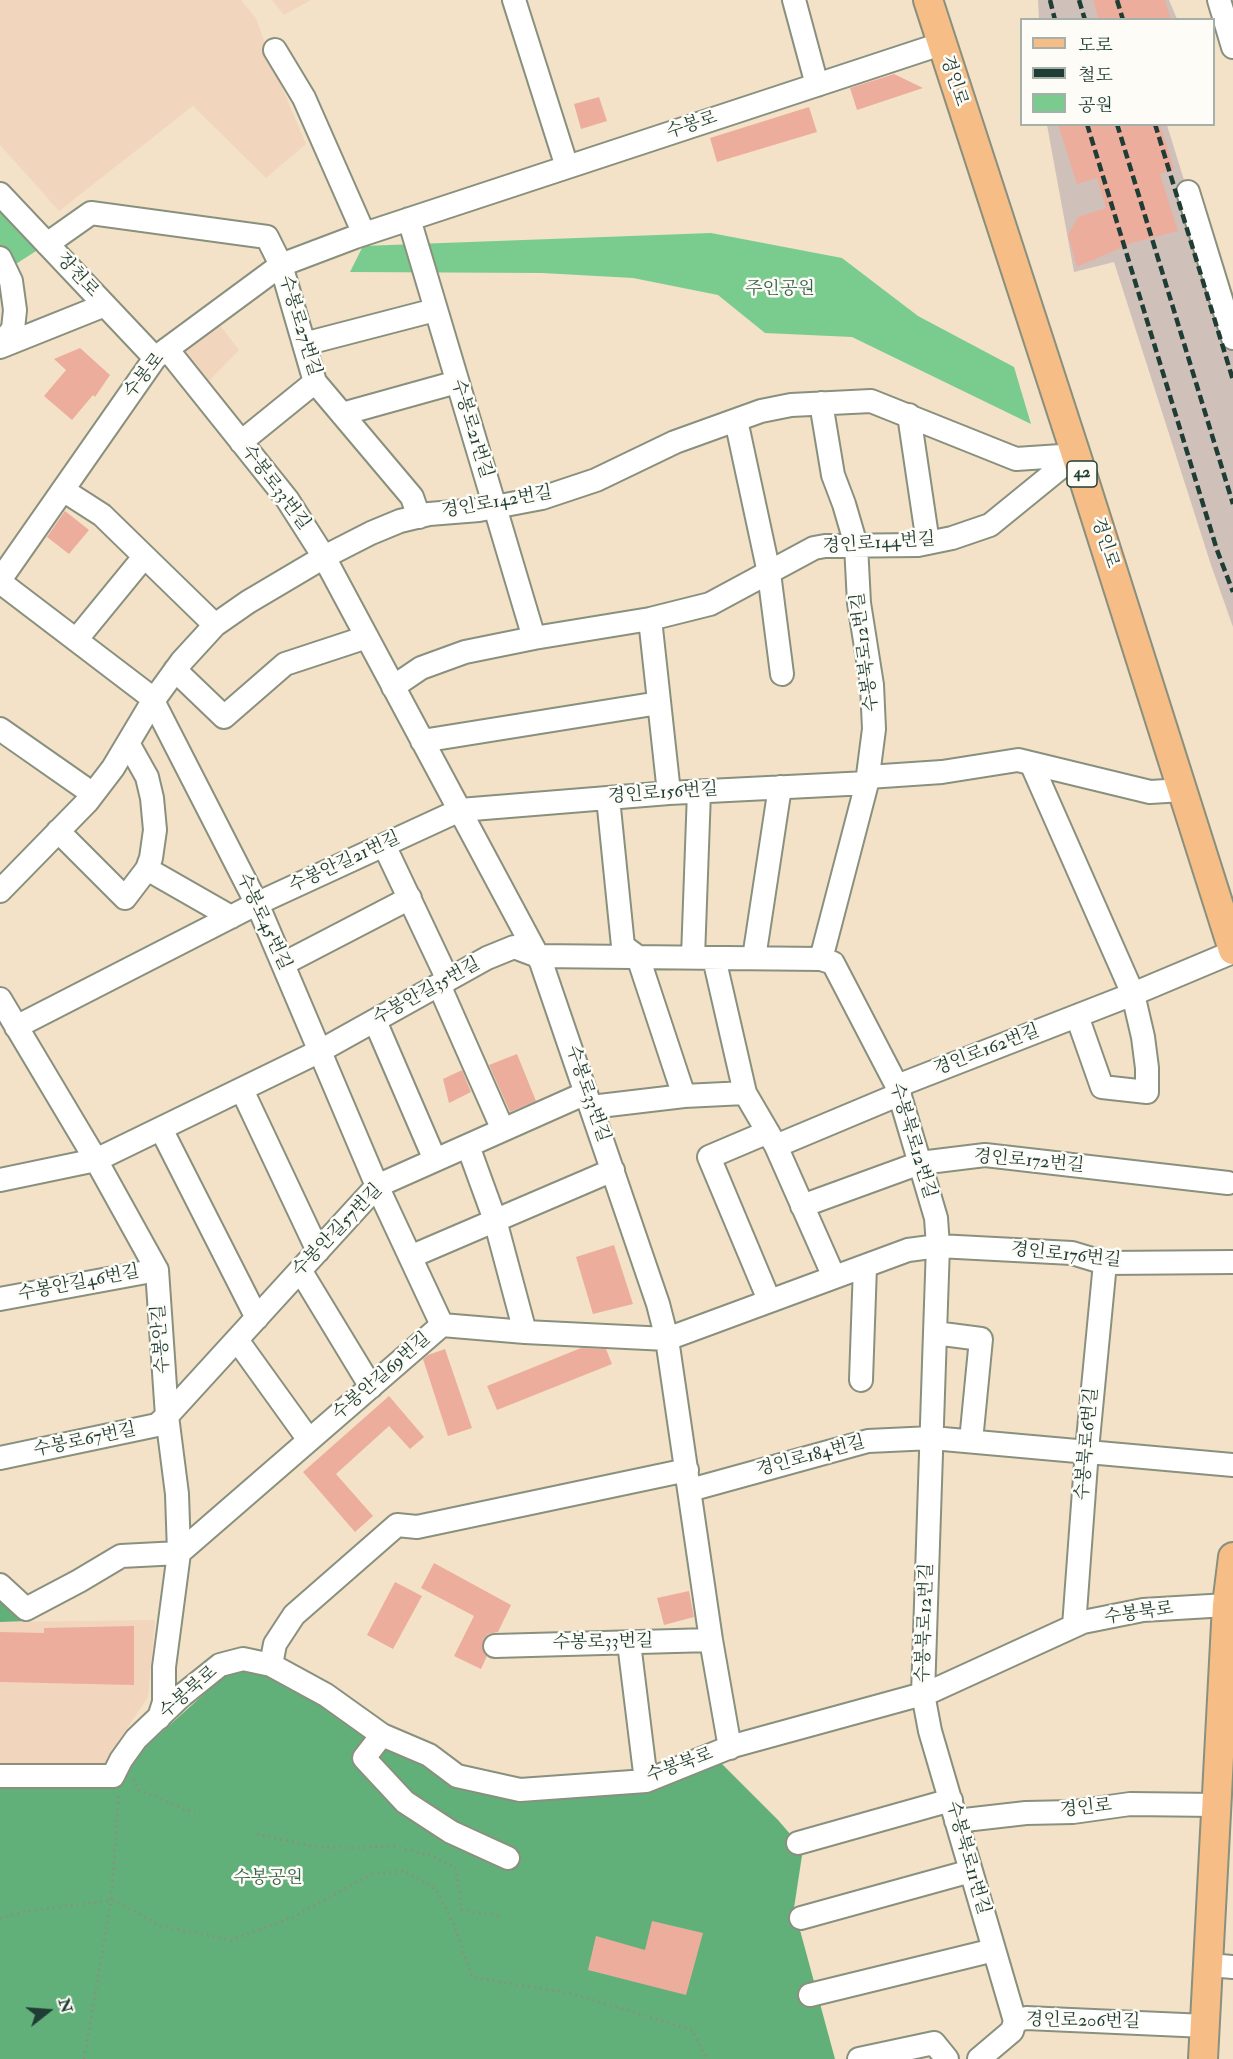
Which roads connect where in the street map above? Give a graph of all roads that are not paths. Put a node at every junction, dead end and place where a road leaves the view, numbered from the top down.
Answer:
1 (514, 0) edge
2 (794, 0) edge
3 (928, 0) edge
4 (1220, 0) edge
5 (941, 44) junction
6 (1233, 47) edge
7 (275, 50) dead end
8 (817, 85) junction
9 (567, 167) junction
10 (1188, 192) dead end
11 (0, 194) edge
12 (409, 219) junction
13 (364, 234) junction
14 (47, 244) junction
15 (0, 258) edge
16 (281, 265) junction
17 (105, 304) junction
18 (435, 310) junction
19 (1232, 328) edge
20 (304, 344) junction
21 (0, 346) edge
22 (161, 354) junction
23 (315, 382) junction
24 (457, 382) junction
25 (821, 403) junction
26 (342, 414) junction
27 (909, 415) junction
28 (736, 420) junction
29 (241, 442) junction
30 (1076, 455) junction
31 (63, 490) junction
32 (495, 507) junction
33 (419, 517) junction
34 (928, 543) junction
35 (856, 545) junction
36 (144, 557) junction
37 (324, 557) junction
38 (768, 573) junction
39 (0, 581) edge
40 (650, 619) junction
41 (214, 626) junction
42 (367, 638) junction
43 (534, 638) junction
44 (76, 640) junction
45 (175, 670) junction
46 (782, 674) dead end
47 (393, 687) junction
48 (153, 701) junction
49 (659, 703) junction
50 (0, 729) edge
51 (422, 741) junction
52 (128, 743) junction
53 (1031, 763) junction
54 (867, 780) junction
55 (780, 787) junction
56 (1183, 790) junction
57 (699, 792) junction
58 (669, 793) junction
59 (93, 794) junction
60 (608, 798) junction
61 (460, 810) junction
62 (58, 831) junction
63 (384, 845) junction
64 (147, 869) junction
65 (0, 891) edge
66 (410, 898) junction
67 (256, 904) junction
68 (231, 916) junction
69 (1233, 951) edge
70 (538, 956) junction
71 (638, 957) junction
72 (704, 957) junction
73 (754, 958) junction
74 (821, 959) junction
75 (283, 964) junction
76 (443, 983) junction
77 (1133, 994) junction
78 (0, 999) edge
79 (1077, 1016) junction
80 (375, 1021) junction
81 (16, 1027) junction
82 (320, 1051) junction
83 (242, 1090) junction
84 (899, 1090) junction
85 (746, 1093) junction
86 (684, 1096) junction
87 (589, 1100) junction
88 (161, 1129) junction
89 (503, 1130) junction
90 (772, 1139) junction
91 (468, 1146) junction
92 (96, 1160) junction
93 (435, 1160) junction
94 (920, 1162) junction
95 (613, 1170) junction
96 (0, 1180) edge
97 (1228, 1183) dead end
98 (377, 1186) junction
99 (802, 1206) junction
100 (495, 1220) junction
101 (938, 1246) junction
102 (318, 1251) junction
103 (410, 1257) junction
104 (1233, 1262) edge
105 (1105, 1263) junction
106 (865, 1266) junction
107 (158, 1270) junction
108 (300, 1270) junction
109 (834, 1277) junction
110 (0, 1299) edge
111 (769, 1300) junction
112 (257, 1318) junction
113 (442, 1325) junction
114 (525, 1332) junction
115 (935, 1333) junction
116 (667, 1339) junction
117 (237, 1340) junction
118 (861, 1380) dead end
119 (371, 1387) junction
120 (167, 1416) junction
121 (933, 1438) junction
122 (309, 1440) junction
123 (971, 1441) junction
124 (1087, 1450) junction
125 (0, 1458) edge
126 (1233, 1465) edge
127 (688, 1480) junction
128 (179, 1553) junction
129 (1233, 1557) edge
130 (0, 1586) edge
131 (1227, 1605) junction
132 (1074, 1626) junction
133 (711, 1640) junction
134 (629, 1643) junction
135 (495, 1646) dead end
136 (271, 1665) junction
137 (1228, 1682) edge
138 (923, 1694) junction
139 (159, 1718) junction
140 (382, 1735) junction
141 (730, 1748) junction
142 (0, 1776) edge
143 (646, 1781) junction
144 (1216, 1805) junction
145 (953, 1810) junction
146 (798, 1843) dead end
147 (508, 1858) dead end
148 (971, 1871) junction
149 (801, 1918) dead end
150 (994, 1950) junction
151 (1221, 1966) edge
152 (810, 1995) dead end
153 (1015, 2021) junction
154 (1206, 2026) junction
155 (859, 2059) edge
156 (947, 2059) edge
157 (978, 2059) edge
158 (1203, 2059) edge

1 - 9 street
2 - 8 street
3 - 5 main road, 경인로 / 42
4 - 6 street
5 - 8 street, 수봉로
5 - 30 main road, 경인로 / 42
7 - 13 street
8 - 9 street, 수봉로
9 - 12 street, 수봉로
10 - 19 street
11 - 14 street, 장천로
12 - 13 street, 수봉로
12 - 18 street, 수봉로21번길
13 - 16 street, 수봉로
14 - 16 street
14 - 17 street, 장천로
15 - 21 street
16 - 20 street, 수봉로27번길
16 - 22 street, 수봉로
17 - 21 street
17 - 22 street, 장천로
18 - 20 street
18 - 24 street, 수봉로21번길
20 - 23 street, 수봉로27번길
22 - 29 street, 수봉로33번길
22 - 31 street, 수봉로
23 - 26 street, 수봉로27번길
23 - 29 street
24 - 26 street
24 - 32 street, 수봉로21번길
25 - 27 street, 경인로142번길
25 - 28 street, 경인로142번길
25 - 35 street
26 - 33 street, 수봉로27번길
27 - 30 street, 경인로142번길
27 - 34 street
28 - 32 street, 경인로142번길
28 - 38 street
29 - 37 street, 수봉로33번길
30 - 34 street, 경인로144번길
30 - 56 main road, 경인로 / 42
31 - 36 street
31 - 39 street, 수봉로
32 - 33 street, 경인로142번길
32 - 43 street, 수봉로21번길
33 - 37 street, 경인로142번길
34 - 35 street, 경인로144번길
35 - 38 street, 경인로144번길
35 - 54 street, 수봉북로12번길
36 - 41 street
36 - 44 street
37 - 41 street, 경인로142번길
37 - 42 street, 수봉로33번길
38 - 40 street, 경인로144번길
38 - 46 street
39 - 44 street, 수봉로45번길
40 - 43 street, 경인로144번길
40 - 49 street
41 - 45 street, 경인로142번길
42 - 45 street
42 - 47 street, 수봉로33번길
43 - 47 street, 경인로144번길
44 - 48 street, 수봉로45번길
45 - 48 street, 경인로142번길
47 - 51 street, 수봉로33번길
48 - 52 street, 경인로142번길
48 - 67 street, 수봉로45번길
49 - 51 street
49 - 58 street
50 - 59 street
51 - 61 street, 수봉로33번길
52 - 59 street, 경인로142번길
52 - 64 street
53 - 54 street, 경인로156번길
53 - 56 street, 경인로156번길
53 - 77 street
54 - 55 street, 경인로156번길
54 - 74 street, 수봉북로12번길
55 - 57 street, 경인로156번길
55 - 73 street
56 - 69 main road, 경인로 / 42
57 - 58 street, 경인로156번길
57 - 72 street
58 - 60 street, 경인로156번길
59 - 62 street, 경인로142번길
60 - 61 street, 경인로156번길
60 - 71 street
61 - 63 street, 수봉안길21번길
61 - 70 street, 수봉로33번길
62 - 64 street
62 - 65 street, 경인로142번길
63 - 66 street
63 - 67 street, 수봉안길21번길
64 - 68 street
66 - 75 street
66 - 76 street
67 - 68 street, 수봉안길21번길
67 - 75 street, 수봉로45번길
68 - 81 street, 수봉안길21번길
69 - 77 street, 경인로162번길
70 - 71 street, 수봉안길35번길
70 - 76 street, 수봉안길35번길
70 - 87 street, 수봉로33번길
71 - 72 street, 수봉안길35번길
71 - 86 street
72 - 73 street, 수봉안길35번길
72 - 85 street
73 - 74 street, 수봉안길35번길
74 - 84 street, 수봉북로12번길
75 - 82 street, 수봉로45번길
76 - 80 street, 수봉안길35번길
76 - 89 street
77 - 79 street, 경인로162번길
77 - 79 street
78 - 81 street, 수봉안길
79 - 84 street, 경인로162번길
80 - 82 street, 수봉안길35번길
80 - 93 street
81 - 92 street, 수봉안길
82 - 83 street, 수봉안길35번길
82 - 98 street, 수봉로45번길
83 - 88 street, 수봉안길35번길
83 - 102 street
84 - 90 street, 경인로162번길
84 - 94 street, 수봉북로12번길
85 - 86 street, 수봉안길57번길
85 - 90 street
86 - 87 street, 수봉안길57번길
87 - 89 street, 수봉안길57번길
87 - 95 street, 수봉로33번길
88 - 92 street, 수봉안길35번길
88 - 112 street
89 - 91 street, 수봉안길57번길
90 - 99 street
90 - 111 street
91 - 93 street, 수봉안길57번길
91 - 100 street
92 - 96 street, 수봉안길35번길
92 - 107 street, 수봉안길
93 - 98 street, 수봉안길57번길
94 - 97 street, 경인로172번길
94 - 99 street, 경인로172번길
94 - 101 street, 수봉북로12번길
95 - 100 street
95 - 116 street, 수봉로33번길
98 - 102 street, 수봉안길57번길
98 - 103 street, 수봉로45번길
99 - 109 street
100 - 103 street
100 - 114 street
101 - 105 street, 경인로176번길
101 - 106 street, 경인로176번길
101 - 115 street, 수봉북로12번길
102 - 108 street, 수봉안길57번길
103 - 113 street, 수봉로45번길
104 - 105 street, 경인로176번길
105 - 124 street, 수봉북로6번길
106 - 109 street, 경인로176번길
106 - 118 street
107 - 110 street, 수봉안길46번길
107 - 120 street, 수봉안길
108 - 112 street, 수봉안길57번길
108 - 119 street
109 - 111 street, 경인로176번길
111 - 116 street, 경인로176번길
112 - 117 street, 수봉안길57번길
113 - 114 street, 수봉안길69번길
113 - 119 street, 수봉안길69번길
114 - 116 street, 수봉안길69번길
115 - 121 street, 수봉북로12번길
115 - 123 street
116 - 127 street, 수봉로33번길
117 - 120 street, 수봉안길57번길
117 - 122 street
119 - 122 street, 수봉안길69번길
120 - 125 street, 수봉로67번길
120 - 128 street, 수봉안길
121 - 123 street, 경인로184번길
121 - 127 street, 경인로184번길
121 - 138 street, 수봉북로12번길
122 - 128 street, 수봉안길69번길
123 - 124 street, 경인로184번길
124 - 126 street, 경인로184번길
124 - 132 street, 수봉북로6번길
127 - 133 street, 수봉로33번길
127 - 136 street
128 - 130 street
128 - 139 street, 수봉안길
129 - 131 main road
131 - 132 street, 수봉북로
131 - 137 main road
132 - 138 street, 수봉북로
133 - 134 street, 수봉로33번길
133 - 141 street, 수봉로33번길
134 - 135 street, 수봉로33번길
134 - 143 street
136 - 139 street, 수봉북로
136 - 140 street, 수봉북로
137 - 144 main road
138 - 141 street, 수봉북로
138 - 145 street, 수봉북로11번길
139 - 142 street, 수봉북로
140 - 143 street, 수봉북로
140 - 147 street
141 - 143 street, 수봉북로
144 - 145 street, 경인로
144 - 151 main road
145 - 146 street, 경인로
145 - 148 street, 수봉북로11번길
148 - 149 street
148 - 150 street, 수봉북로11번길
150 - 152 street
150 - 153 street, 수봉북로11번길
151 - 154 main road
153 - 154 street, 경인로206번길
153 - 157 street, 경인로206번길
154 - 158 main road
155 - 156 street

